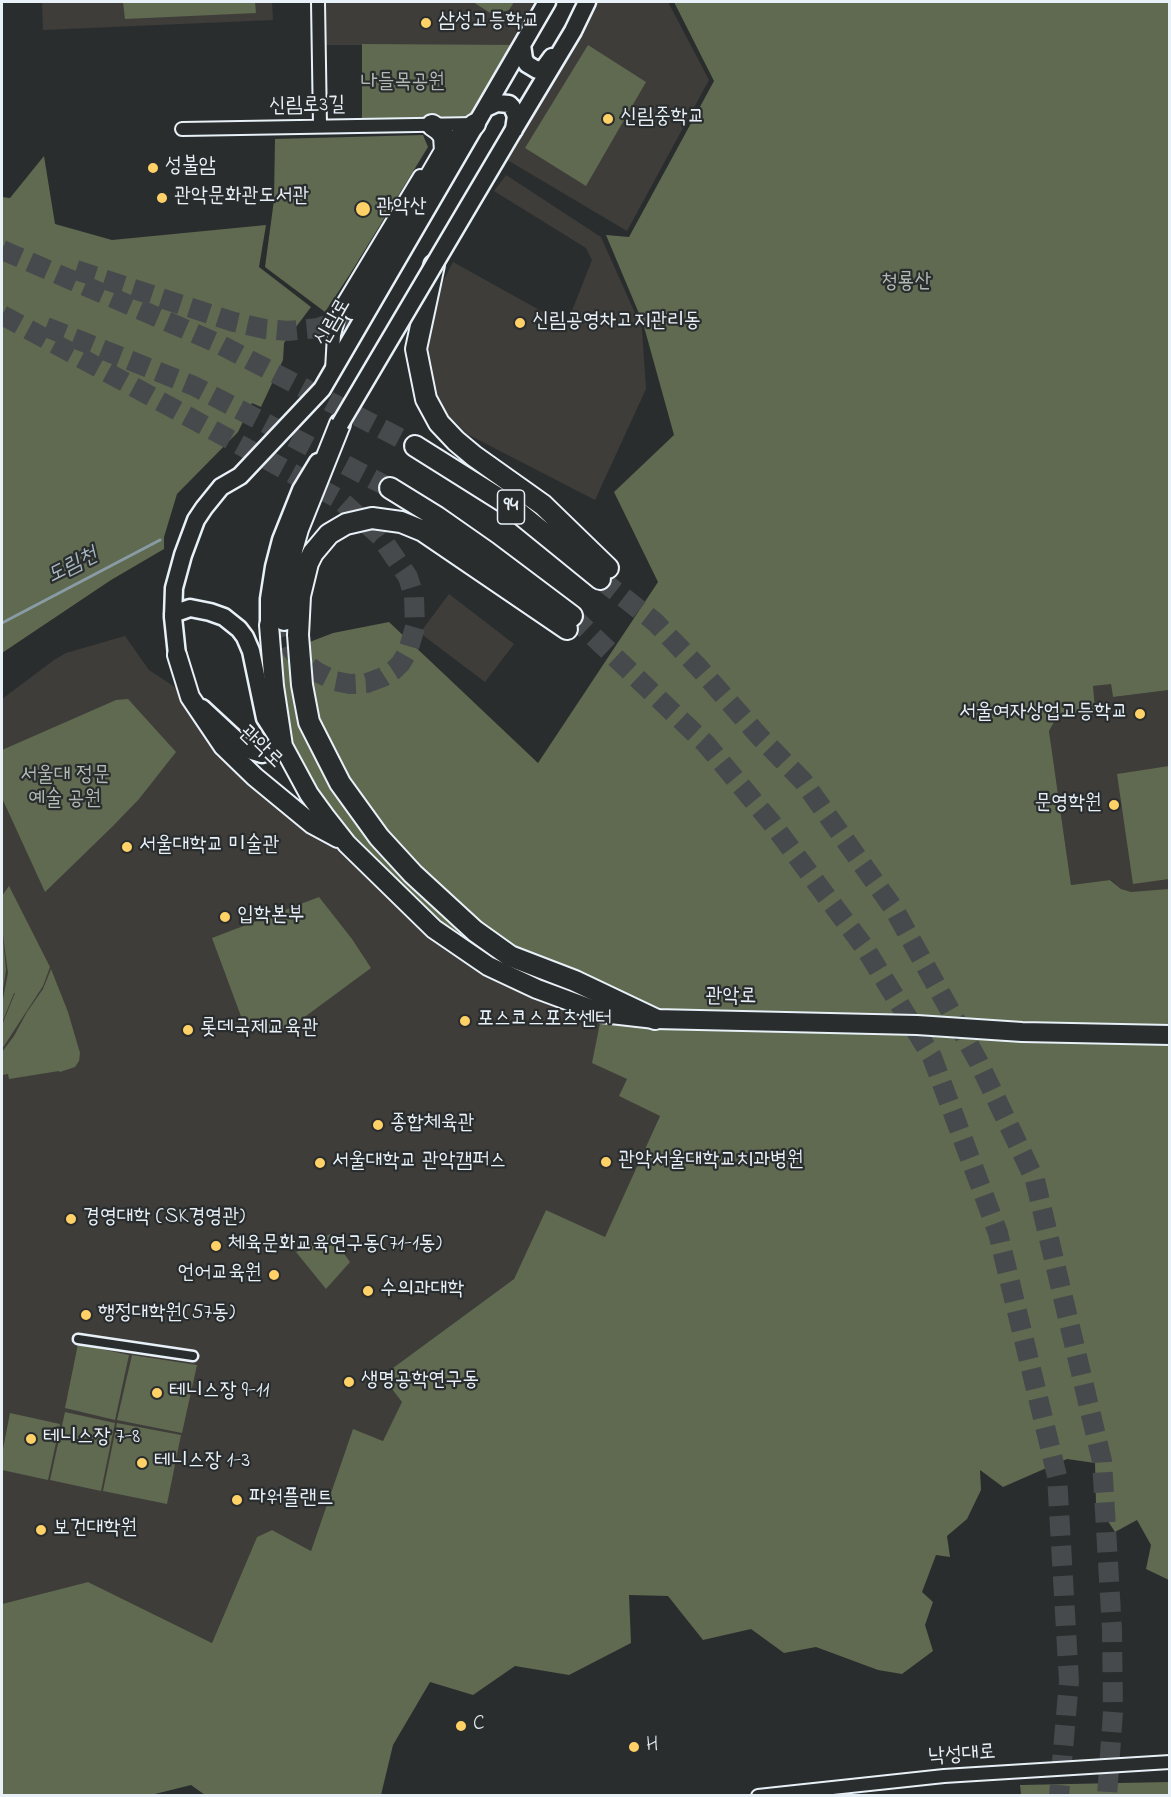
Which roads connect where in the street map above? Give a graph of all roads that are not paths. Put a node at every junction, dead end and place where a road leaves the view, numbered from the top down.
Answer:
1 (318, 2) edge
2 (547, 2) edge
3 (587, 2) edge
4 (522, 45) junction
5 (565, 45) junction
6 (481, 116) junction
7 (432, 124) junction
8 (320, 126) junction
9 (182, 129) dead end
10 (513, 131) junction
11 (445, 151) junction
12 (435, 261) junction
13 (353, 309) tunnel mouth
14 (332, 370) junction
15 (340, 424) joint
16 (416, 446) tunnel mouth
17 (390, 488) tunnel mouth
18 (173, 614) junction
19 (277, 623) joint
20 (177, 655) joint
21 (190, 697) junction
22 (283, 746) junction
23 (347, 844) junction
24 (655, 1019) junction
25 (1170, 1035) edge
26 (78, 1339) dead end
27 (193, 1356) dead end
28 (1170, 1762) edge
29 (758, 1796) edge

1 - 8 street
2 - 4 main road, 신림로
3 - 5 main road
4 - 5 main road
4 - 6 main road, 신림로
5 - 10 main road
6 - 7 street, 신림로3길
6 - 10 main road
6 - 11 highway
6 - 14 main road, 신림로
7 - 8 street, 신림로3길
7 - 11 highway
7 - 14 street
8 - 9 street, 신림로3길
10 - 12 main road, bridge
11 - 13 highway
12 - 15 main road, bridge
12 - 16 highway, 94
14 - 18 main road, 신림로
15 - 19 highway
17 - 24 highway, 94
18 - 20 main road, 신림로
18 - 22 main road
19 - 22 main road, 관악로
20 - 21 main road, 관악로
21 - 22 main road
21 - 23 main road, 관악로
22 - 23 main road, 관악로
23 - 24 main road, 관악로
24 - 25 main road, 관악로
26 - 27 street
28 - 29 street, 낙성대로

